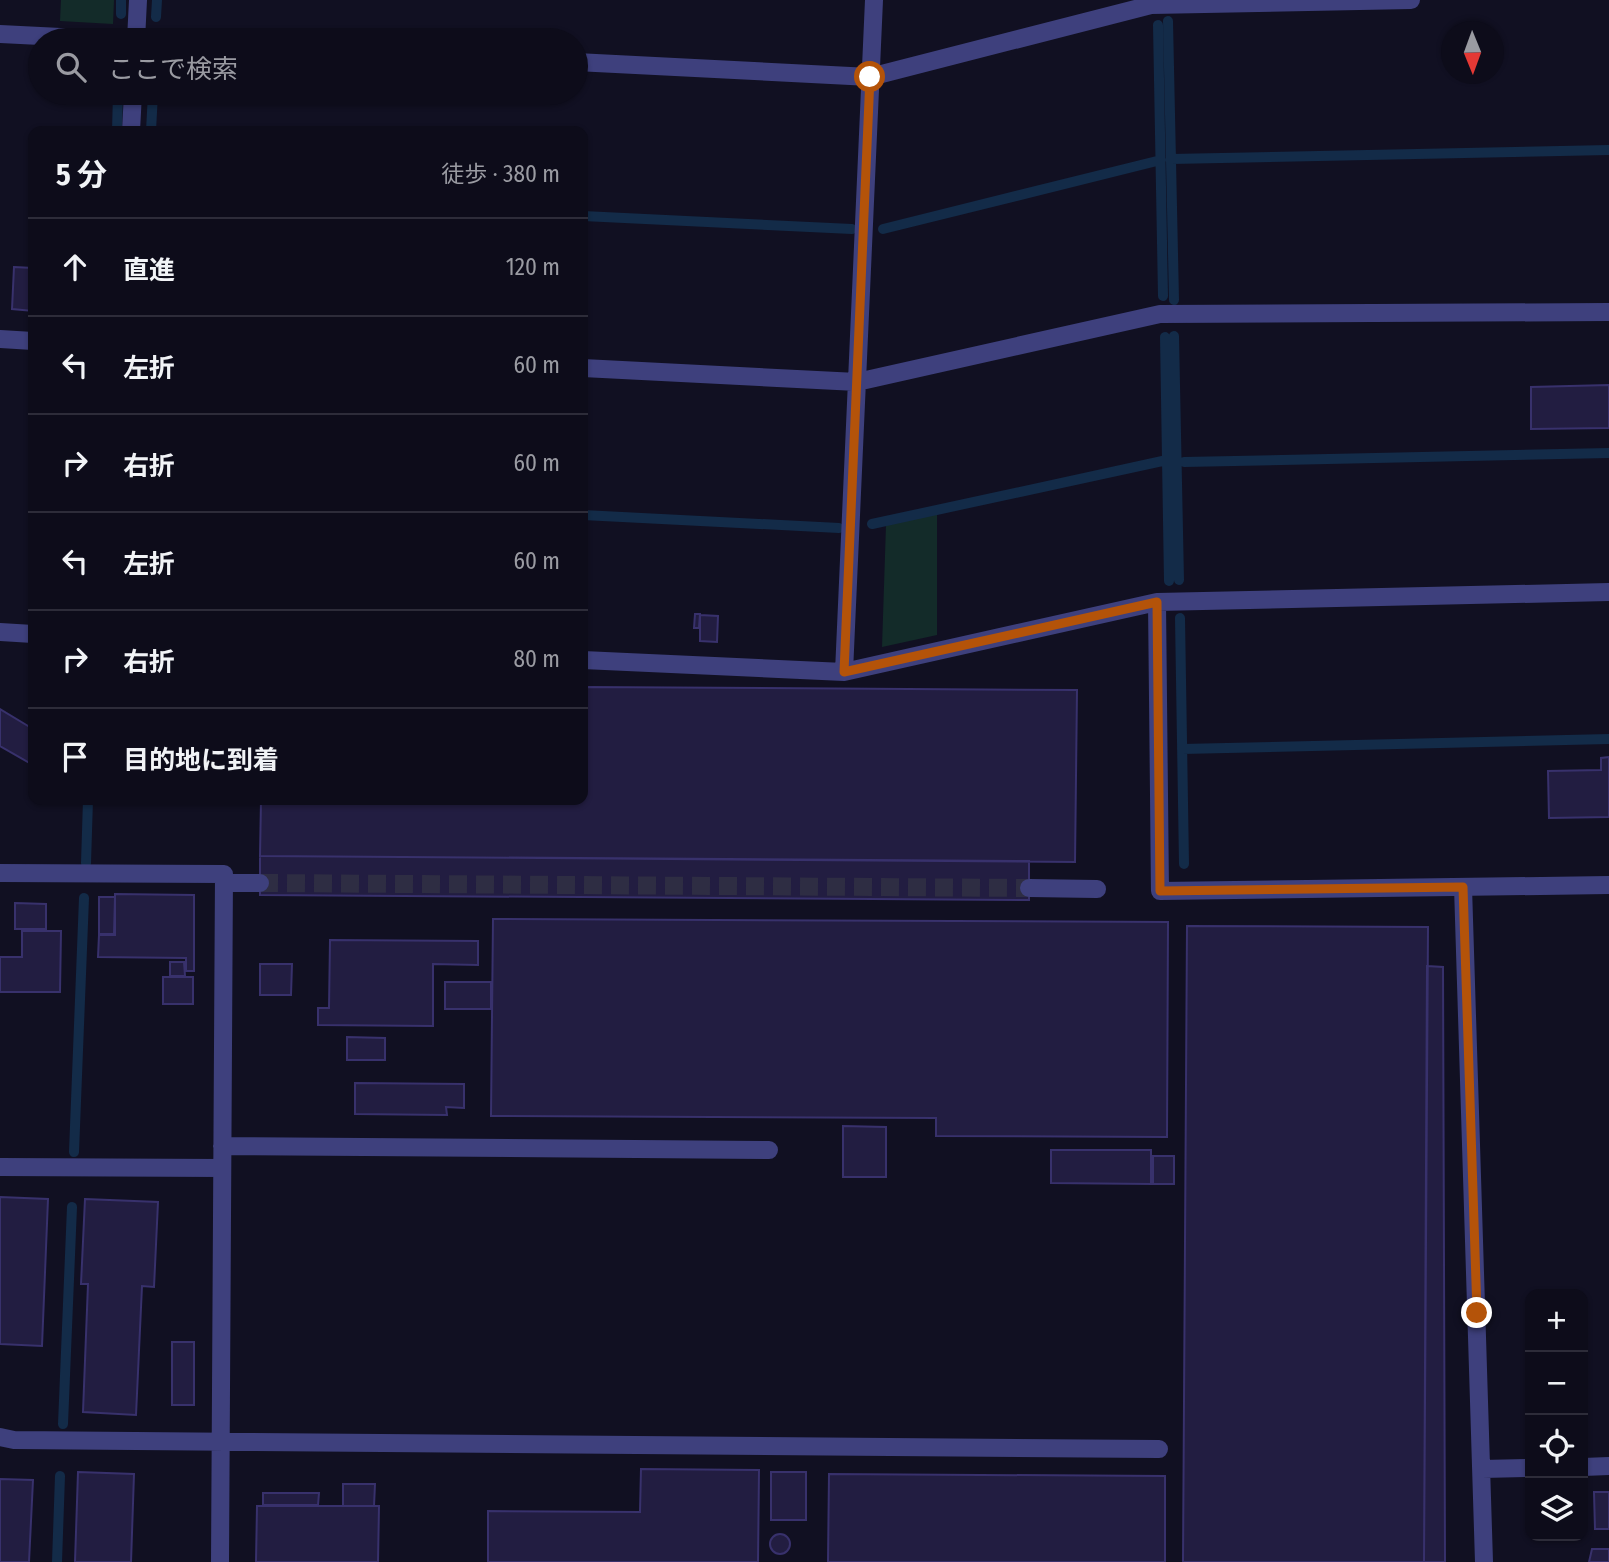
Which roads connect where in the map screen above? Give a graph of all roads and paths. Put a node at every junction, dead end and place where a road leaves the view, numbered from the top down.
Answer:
1 (138, 0) edge
2 (874, 0) edge
3 (1411, 0) edge
4 (137, 28) edge
5 (0, 34) edge
6 (28, 35) edge
7 (588, 63) edge
8 (870, 77) junction
9 (132, 105) edge
10 (131, 126) edge
11 (1609, 312) edge
12 (0, 339) edge
13 (28, 341) edge
14 (588, 368) edge
15 (857, 382) junction
16 (1609, 592) edge
17 (1157, 602) junction
18 (0, 632) edge
19 (28, 634) edge
20 (588, 660) edge
21 (844, 672) junction
22 (0, 873) edge
23 (224, 883) junction
24 (260, 883) tunnel mouth
25 (1609, 885) edge
26 (1463, 887) junction
27 (1029, 888) tunnel mouth
28 (1097, 888) dead end
29 (222, 1146) junction
30 (769, 1150) dead end
31 (0, 1167) edge
32 (222, 1168) junction
33 (0, 1437) edge
34 (220, 1442) junction
35 (1159, 1449) dead end
36 (1609, 1466) edge
37 (1588, 1467) edge
38 (1525, 1468) edge
39 (1482, 1469) junction
40 (220, 1562) edge
41 (1485, 1562) edge

1 - 4 street
2 - 8 street
3 - 8 street
5 - 6 street
7 - 8 street
8 - 15 street
9 - 10 street
11 - 15 street
12 - 13 street
14 - 15 street
15 - 21 street
16 - 17 street
17 - 21 street
17 - 26 street
18 - 19 street
20 - 21 street
22 - 23 street
23 - 24 street
23 - 29 street
25 - 26 street
26 - 39 street
27 - 28 street
29 - 30 street
29 - 32 street
31 - 32 street
32 - 34 street
33 - 34 street
34 - 35 street
34 - 40 street
36 - 37 street
38 - 39 street
39 - 41 street

